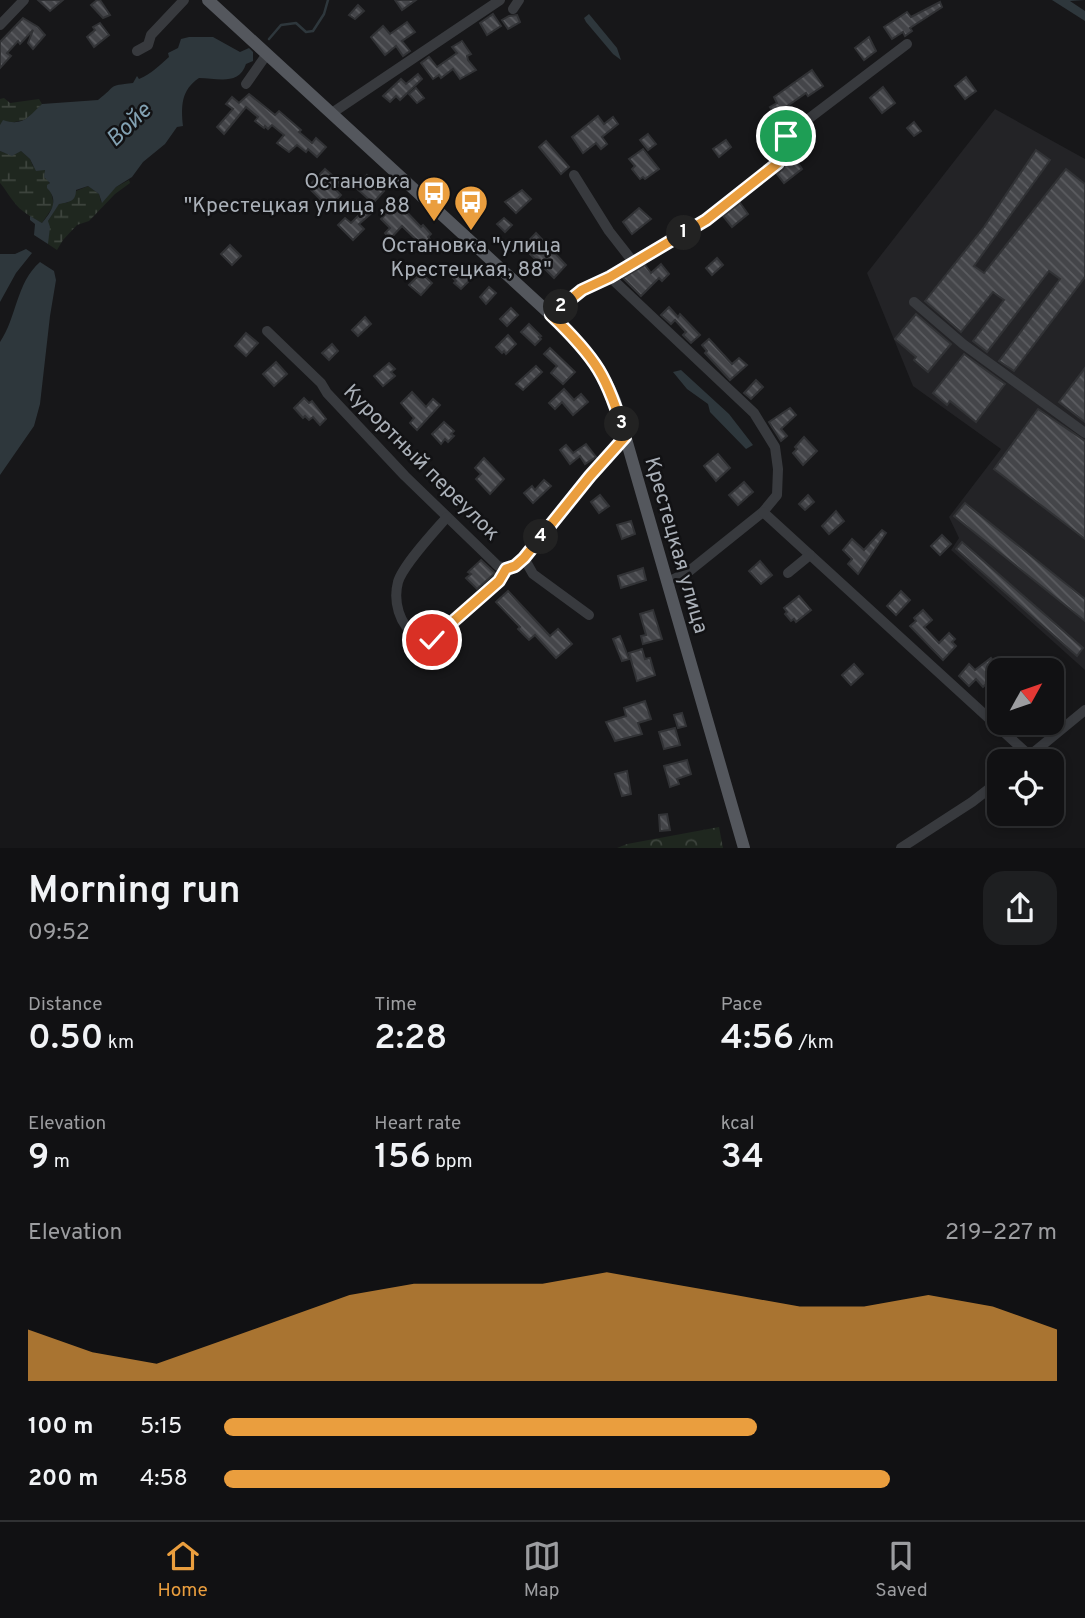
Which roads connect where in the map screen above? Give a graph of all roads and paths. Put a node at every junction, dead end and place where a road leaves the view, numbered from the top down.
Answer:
1 (24, 0) edge
2 (184, 0) edge
3 (500, 0) edge
4 (213, 1) edge
5 (0, 25) edge
6 (907, 44) dead end
7 (137, 51) dead end
8 (267, 54) junction
9 (246, 84) dead end
10 (332, 113) junction
11 (575, 175) dead end
12 (634, 263) junction
13 (610, 277) junction
14 (914, 302) dead end
15 (551, 315) junction
16 (267, 331) dead end
17 (1085, 433) edge
18 (625, 437) junction
19 (763, 512) junction
20 (447, 517) junction
21 (810, 555) junction
22 (524, 558) junction
23 (506, 569) junction
24 (788, 573) dead end
25 (667, 582) junction
26 (589, 615) dead end
27 (1085, 710) edge
28 (1017, 749) edge
29 (1038, 749) edge
30 (987, 790) edge
31 (744, 848) edge
32 (901, 848) edge

1 - 5 street
2 - 7 street
3 - 10 street
4 - 8 main road, Крестецкая улица
6 - 12 street
8 - 9 street
8 - 10 main road, Крестецкая улица
10 - 15 main road, Крестецкая улица
11 - 12 street
12 - 13 street
13 - 15 street
13 - 19 street
14 - 17 street
15 - 18 main road, Крестецкая улица
16 - 20 street, Курортный переулок
18 - 22 street, Курортный переулок
18 - 25 main road, Крестецкая улица
19 - 21 street
19 - 25 street
20 - 23 street, Курортный переулок
20 - 23 street
21 - 24 street
21 - 28 street
22 - 23 street, Курортный переулок
22 - 26 street
25 - 31 main road, Крестецкая улица
27 - 29 street
30 - 32 street

